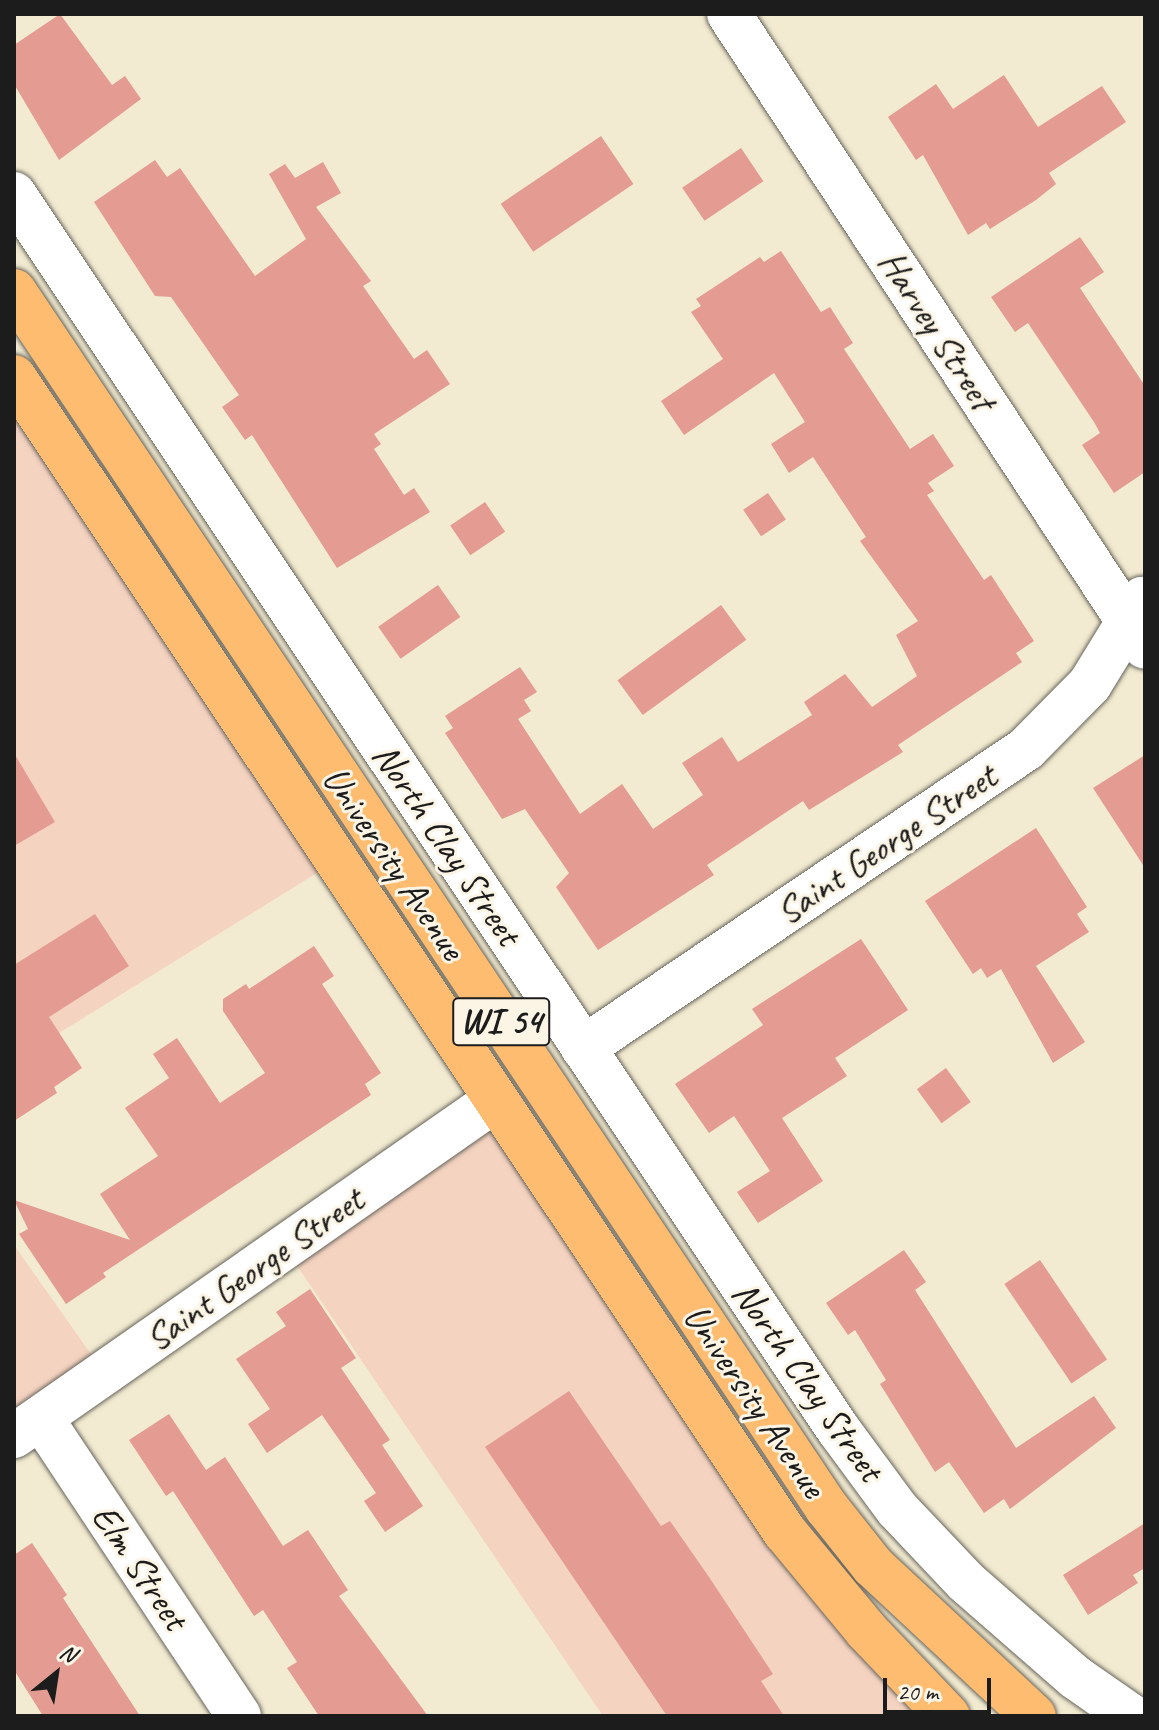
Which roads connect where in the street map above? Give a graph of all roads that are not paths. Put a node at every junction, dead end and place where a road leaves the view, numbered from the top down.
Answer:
1 (729, 14) edge
2 (14, 194) edge
3 (14, 291) edge
4 (14, 377) edge
5 (1139, 620) edge
6 (583, 1048) junction
7 (494, 1101) junction
8 (28, 1427) edge
9 (239, 1716) edge
10 (948, 1716) edge
11 (1034, 1716) edge
12 (1131, 1716) edge

1 - 5 street, Harvey Street
2 - 6 street, North Clay Street
3 - 11 main road, University Avenue / WI 54
4 - 7 main road, University Avenue / WI 54
5 - 6 street, Saint George Street
6 - 12 street, North Clay Street
7 - 8 street, Saint George Street
7 - 10 main road, University Avenue / WI 54
8 - 9 street, Elm Street

